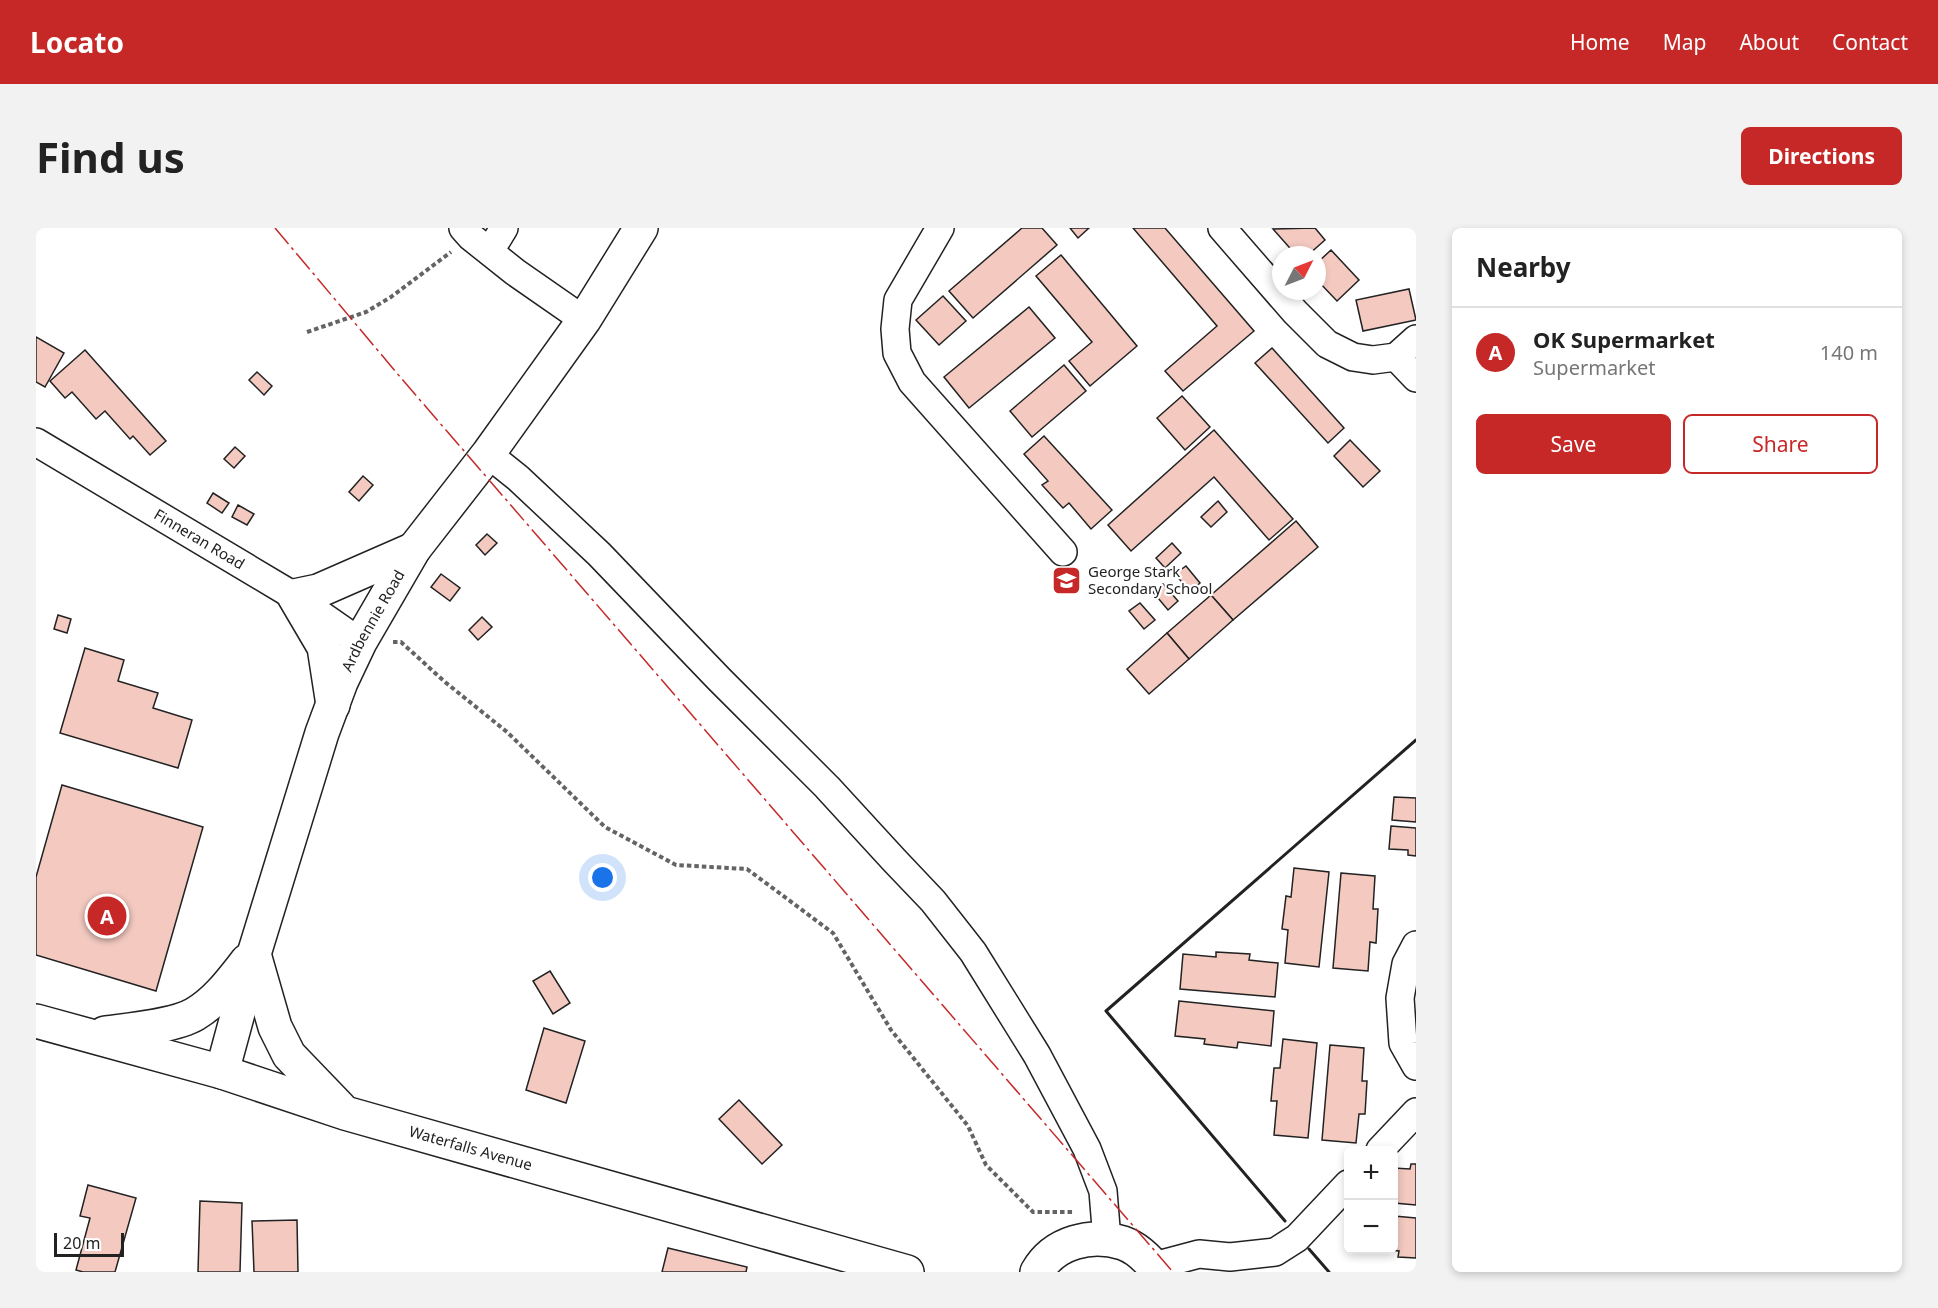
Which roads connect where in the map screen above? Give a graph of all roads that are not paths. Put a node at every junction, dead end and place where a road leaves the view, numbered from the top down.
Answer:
1 (504, 228) edge
2 (641, 228) edge
3 (940, 228) edge
4 (1222, 228) edge
5 (475, 239) edge
6 (584, 320) junction
7 (1416, 339) edge
8 (1396, 357) junction
9 (1416, 378) edge
10 (36, 442) edge
11 (488, 454) junction
12 (414, 549) junction
13 (1063, 552) dead end
14 (294, 596) junction
15 (360, 642) junction
16 (333, 705) junction
17 (1416, 945) edge
18 (254, 954) junction
19 (36, 1021) edge
20 (88, 1036) junction
21 (1416, 1066) edge
22 (222, 1072) junction
23 (1416, 1112) edge
24 (345, 1113) junction
25 (1384, 1146) edge
26 (1344, 1188) edge
27 (1098, 1240) junction
28 (1220, 1265) edge
29 (1039, 1269) edge
30 (1156, 1269) edge
31 (907, 1272) edge
32 (1008, 1272) edge

1 - 5 street
2 - 6 main road, Ardbennie Road
3 - 13 street
4 - 8 street
5 - 6 street
6 - 11 main road, Ardbennie Road
7 - 8 street
8 - 9 street
10 - 14 street, Finneran Road
11 - 12 main road, Ardbennie Road
11 - 27 street
12 - 14 main road
12 - 15 main road, Ardbennie Road
14 - 15 street, Finneran Road
14 - 16 main road
15 - 16 main road, Ardbennie Road
16 - 18 main road, Ardbennie Road
17 - 21 street
18 - 20 main road
18 - 22 main road, Ardbennie Road
18 - 24 main road
19 - 20 main road, Waterfalls Avenue
20 - 22 main road, Waterfalls Avenue
22 - 24 main road, Waterfalls Avenue
23 - 25 street
24 - 31 main road, Waterfalls Avenue
26 - 28 street
27 - 29 main road
27 - 30 main road
28 - 30 street
29 - 32 main road

